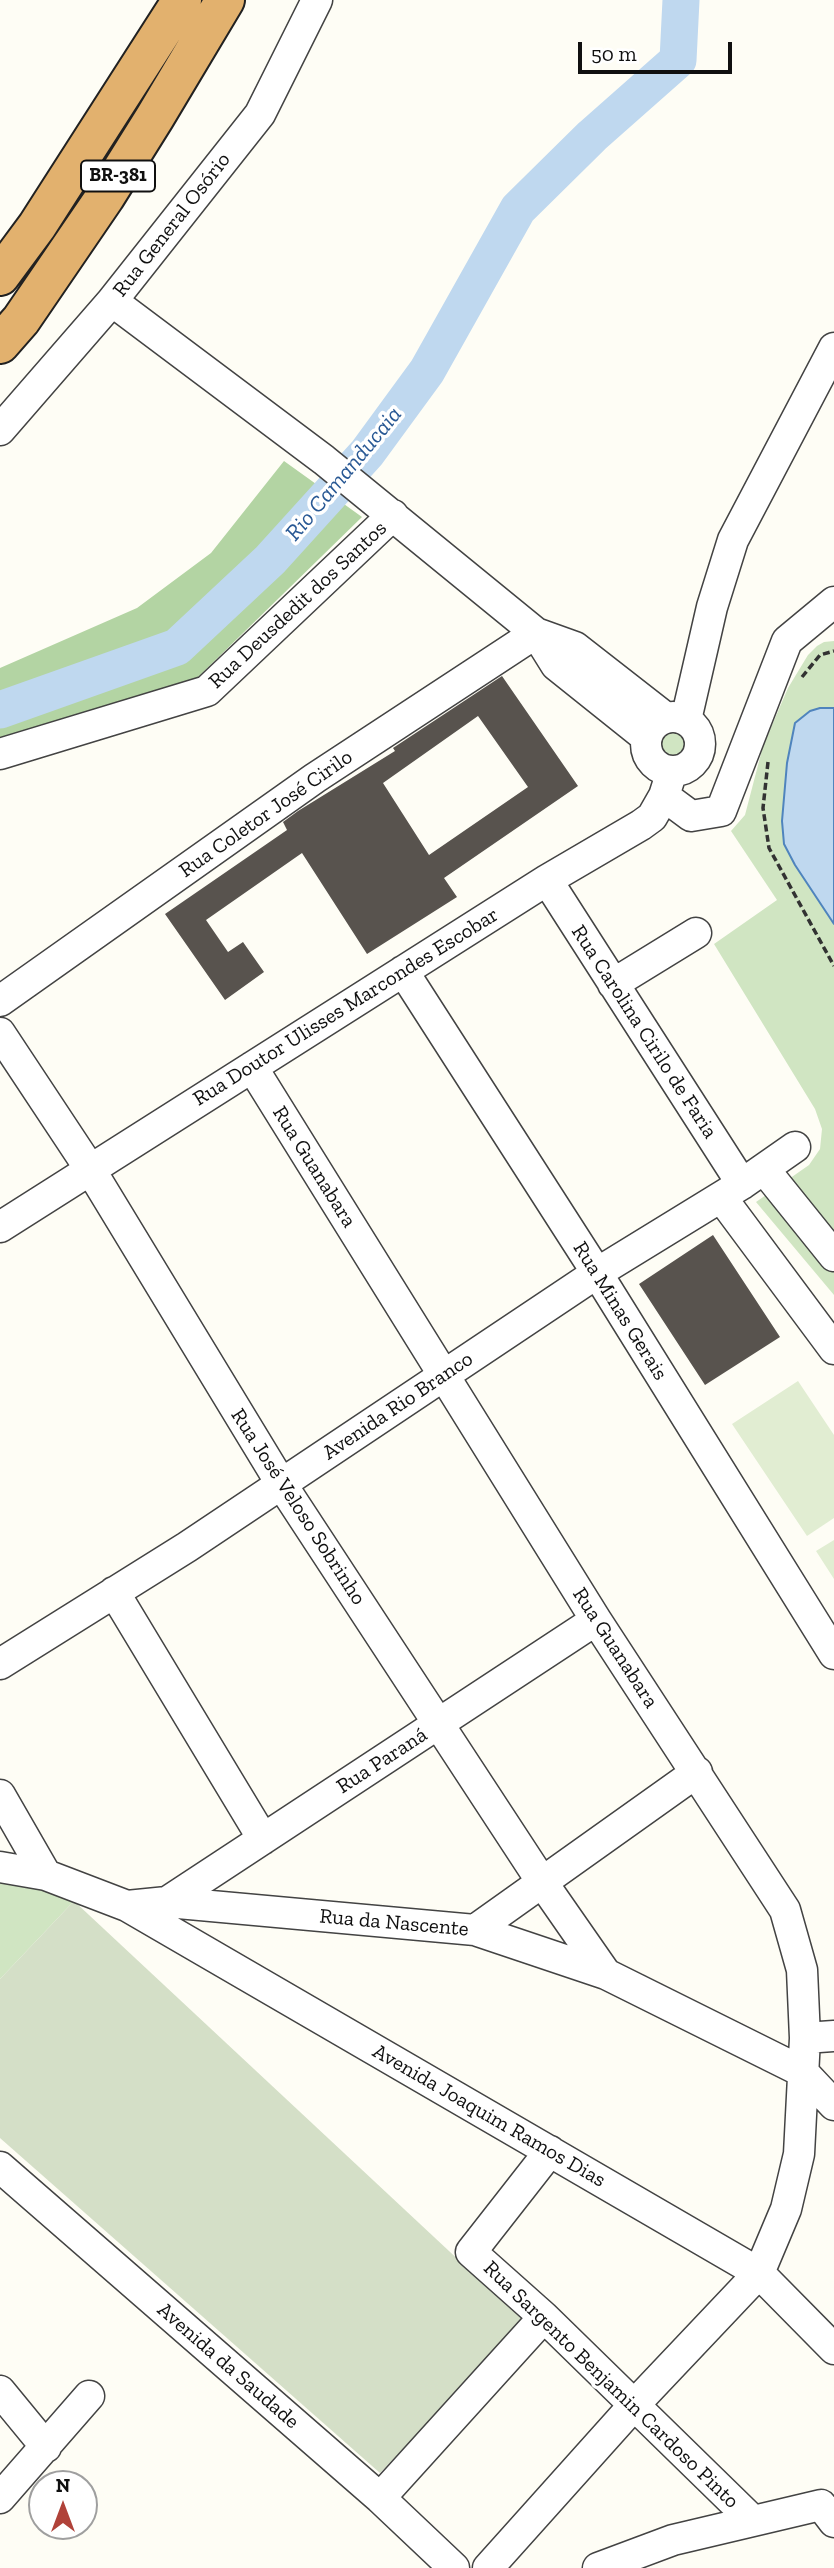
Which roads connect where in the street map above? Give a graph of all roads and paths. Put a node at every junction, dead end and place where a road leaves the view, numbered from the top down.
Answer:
1 (182, 0) edge
2 (225, 0) edge
3 (317, 0) edge
4 (0, 276) edge
5 (112, 301) junction
6 (0, 344) edge
7 (834, 348) edge
8 (0, 430) edge
9 (393, 515) junction
10 (834, 602) edge
11 (536, 633) junction
12 (834, 651) edge
13 (799, 681) dead end
14 (666, 725) junction
15 (0, 754) edge
16 (769, 759) dead end
17 (668, 784) junction
18 (547, 880) junction
19 (696, 933) dead end
20 (834, 966) edge
21 (402, 971) junction
22 (613, 984) junction
23 (0, 1001) edge
24 (0, 1033) edge
25 (252, 1067) junction
26 (795, 1147) dead end
27 (90, 1169) junction
28 (742, 1183) junction
29 (0, 1227) edge
30 (834, 1256) edge
31 (597, 1273) junction
32 (834, 1349) edge
33 (442, 1375) junction
34 (282, 1485) junction
35 (114, 1592) junction
36 (596, 1620) junction
37 (834, 1654) edge
38 (0, 1664) edge
39 (439, 1723) junction
40 (697, 1772) junction
41 (0, 1795) edge
42 (263, 1839) junction
43 (0, 1867) edge
44 (46, 1875) junction
45 (542, 1882) junction
46 (167, 1902) junction
47 (127, 1906) junction
48 (475, 1930) junction
49 (606, 1974) junction
50 (834, 2036) edge
51 (805, 2038) junction
52 (803, 2072) junction
53 (834, 2105) edge
54 (550, 2151) junction
55 (0, 2167) edge
56 (759, 2273) junction
57 (544, 2317) junction
58 (834, 2349) edge
59 (0, 2391) edge
60 (89, 2396) dead end
61 (635, 2404) junction
62 (46, 2447) junction
63 (0, 2498) edge
64 (380, 2498) junction
65 (828, 2513) edge
66 (752, 2520) junction
67 (454, 2568) edge
68 (488, 2568) edge
69 (598, 2568) edge

1 - 4 highway, BR-381
2 - 6 highway, BR-381
3 - 5 street, Rua General Osório
5 - 8 street, Rua General Osório
5 - 9 street
7 - 14 street
9 - 11 street
9 - 15 street, Rua Deusdedit dos Santos
10 - 17 street
11 - 14 street
11 - 23 street, Rua Coletor José Cirilo
12 - 13 path
14 - 17 street
14 - 17 street, Rua Doutor Ulisses Marcondes Escobar
16 - 20 path
17 - 18 street, Rua Doutor Ulisses Marcondes Escobar
18 - 21 street, Rua Doutor Ulisses Marcondes Escobar
18 - 22 street, Rua Carolina Cirilo de Faria
19 - 22 street
21 - 25 street, Rua Doutor Ulisses Marcondes Escobar
21 - 31 street, Rua Minas Gerais
22 - 28 street, Rua Carolina Cirilo de Faria
24 - 27 street, Rua José Veloso Sobrinho
25 - 27 street, Rua Doutor Ulisses Marcondes Escobar
25 - 33 street, Rua Guanabara
26 - 28 street, Avenida Rio Branco
27 - 29 street, Rua Doutor Ulisses Marcondes Escobar
27 - 34 street, Rua José Veloso Sobrinho
28 - 30 street
28 - 31 street, Avenida Rio Branco
28 - 32 street
31 - 33 street, Avenida Rio Branco
31 - 37 street, Rua Minas Gerais
33 - 34 street, Avenida Rio Branco
33 - 36 street, Rua Guanabara
34 - 35 street, Avenida Rio Branco
34 - 39 street, Rua José Veloso Sobrinho
35 - 38 street, Avenida Rio Branco
35 - 42 street
36 - 39 street, Rua Paraná
36 - 40 street, Rua Guanabara
39 - 42 street, Rua Paraná
39 - 45 street, Rua José Veloso Sobrinho
40 - 45 street
40 - 51 street, Rua Guanabara
41 - 44 street
42 - 46 street, Rua Paraná
43 - 44 street, Rua da Nascente
44 - 47 street, Rua da Nascente
45 - 48 street
45 - 49 street, Rua José Veloso Sobrinho
46 - 47 street, Rua da Nascente
46 - 48 street, Rua da Nascente
47 - 54 street, Avenida Joaquim Ramos Dias
48 - 49 street, Rua da Nascente
49 - 52 street, Rua da Nascente
50 - 51 street
51 - 52 street, Rua Guanabara
52 - 53 street, Rua da Nascente
52 - 56 street, Rua Guanabara
54 - 56 street, Avenida Joaquim Ramos Dias
54 - 57 street, Rua Sargento Benjamin Cardoso Pinto
55 - 64 street, Avenida da Saudade
56 - 58 street, Avenida Joaquim Ramos Dias
56 - 61 street
57 - 61 street, Rua Sargento Benjamin Cardoso Pinto
57 - 64 street
59 - 62 street
60 - 62 street
61 - 66 street, Rua Sargento Benjamin Cardoso Pinto
61 - 68 street
62 - 63 street
64 - 67 street, Avenida da Saudade
65 - 66 street
66 - 69 street

